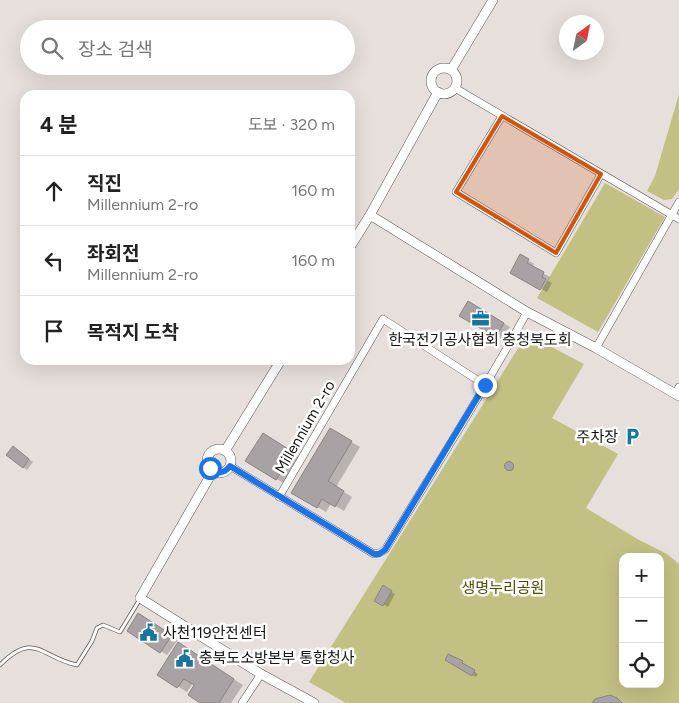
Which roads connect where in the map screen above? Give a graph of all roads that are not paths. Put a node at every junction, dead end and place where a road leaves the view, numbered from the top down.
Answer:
1 (494, 0) edge
2 (451, 70) junction
3 (455, 88) junction
4 (438, 92) junction
5 (502, 116) junction
6 (601, 174) junction
7 (679, 202) edge
8 (370, 215) junction
9 (676, 216) edge
10 (355, 239) edge
11 (527, 312) junction
12 (596, 348) junction
13 (278, 365) edge
14 (485, 385) junction
15 (678, 392) edge
16 (225, 451) junction
17 (230, 466) junction
18 (213, 471) junction
19 (280, 497) junction
20 (140, 598) junction
21 (0, 665) edge
22 (261, 674) junction
23 (242, 703) edge
24 (314, 703) edge

1 - 2 street
2 - 3 street
2 - 4 street
3 - 4 street
3 - 5 street
4 - 8 street
5 - 6 street
5 - 6 street
6 - 9 street
7 - 9 street
8 - 10 street
8 - 11 street
9 - 12 street
11 - 12 street
11 - 14 street, Millennium 2-ro
12 - 15 street
13 - 16 street
14 - 19 street, Millennium 2-ro
14 - 19 street, Millennium 2-ro
16 - 17 street
16 - 18 street
17 - 18 street
17 - 19 street, Millennium 2-ro
18 - 20 street
20 - 21 lane
20 - 22 street
22 - 23 street
22 - 24 street

